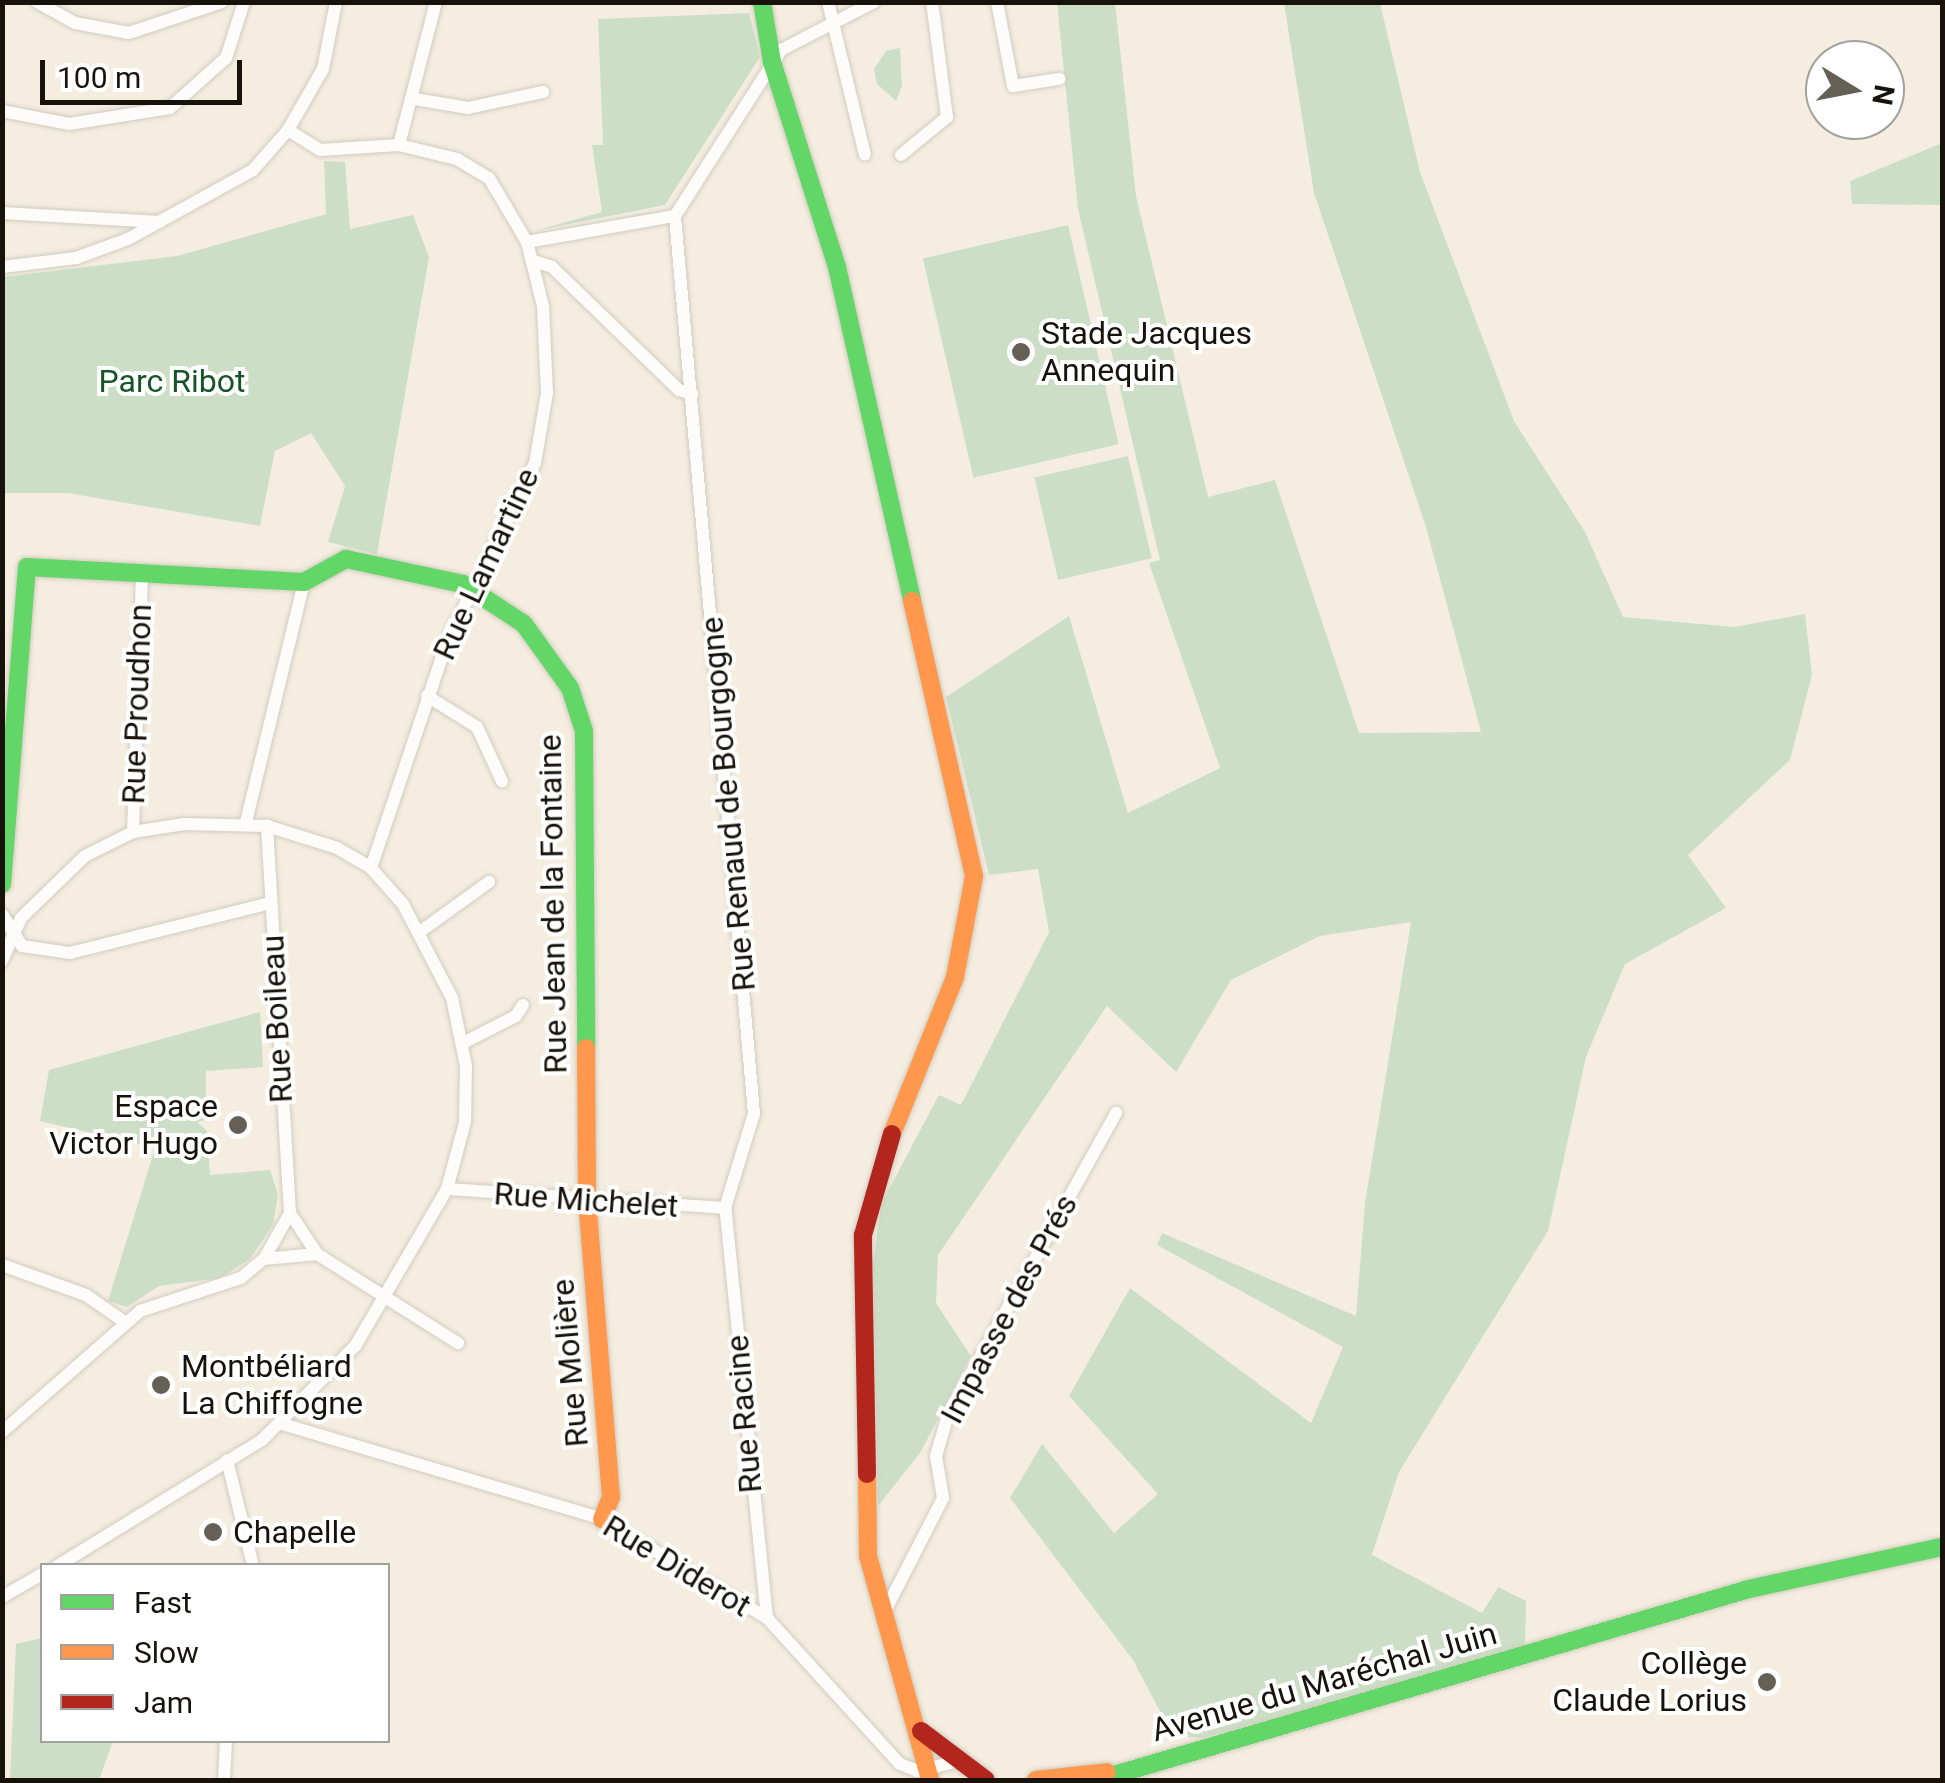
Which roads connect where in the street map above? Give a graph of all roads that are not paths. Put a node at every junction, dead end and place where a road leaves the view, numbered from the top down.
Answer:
1 (37, 2) edge
2 (222, 2) edge
3 (244, 2) edge
4 (336, 2) edge
5 (436, 2) edge
6 (762, 2) edge
7 (828, 2) edge
8 (874, 2) edge
9 (932, 2) edge
10 (997, 2) edge
11 (832, 24) junction
12 (772, 62) junction
13 (1060, 79) dead end
14 (543, 92) dead end
15 (415, 99) junction
16 (2, 111) edge
17 (288, 130) junction
18 (399, 146) junction
19 (865, 155) dead end
20 (901, 155) dead end
21 (2, 213) edge
22 (676, 216) junction
23 (160, 222) junction
24 (527, 242) junction
25 (534, 261) junction
26 (2, 267) edge
27 (692, 394) junction
28 (142, 576) junction
29 (304, 582) junction
30 (476, 590) junction
31 (428, 696) junction
32 (502, 780) dead end
33 (246, 822) junction
34 (267, 826) junction
35 (132, 832) junction
36 (371, 868) junction
37 (489, 882) dead end
38 (2, 884) edge
39 (270, 903) junction
40 (2, 914) edge
41 (421, 932) junction
42 (10, 938) junction
43 (2, 962) edge
44 (523, 1005) dead end
45 (463, 1043) junction
46 (1116, 1113) dead end
47 (447, 1189) junction
48 (586, 1199) junction
49 (725, 1208) junction
50 (290, 1213) junction
51 (317, 1254) junction
52 (264, 1259) junction
53 (2, 1265) edge
54 (388, 1299) junction
55 (126, 1323) junction
56 (458, 1343) dead end
57 (282, 1424) junction
58 (2, 1432) edge
59 (227, 1460) junction
60 (602, 1519) junction
61 (1942, 1547) edge
62 (62, 1563) edge
63 (252, 1563) edge
64 (40, 1575) edge
65 (2, 1597) edge
66 (768, 1618) junction
67 (880, 1620) junction
68 (922, 1731) junction
69 (226, 1743) edge
70 (958, 1761) junction
71 (900, 1764) junction
72 (1122, 1770) junction
73 (929, 1775) edge
74 (1062, 1779) edge
75 (224, 1780) edge
76 (906, 1780) edge
77 (986, 1780) edge
78 (1036, 1780) edge
79 (1097, 1780) edge

1 - 2 street
3 - 16 street
4 - 17 street
5 - 15 street
6 - 12 street
7 - 11 street
8 - 11 street
9 - 20 street
10 - 13 street
11 - 12 street
11 - 19 street
12 - 22 street
12 - 67 street
14 - 15 street
15 - 18 street
17 - 18 street, Rue Lamartine
17 - 23 street
18 - 24 street, Rue Lamartine
21 - 23 street
22 - 24 street
22 - 27 street, Rue Renaud de Bourgogne
23 - 26 street
24 - 25 street, Rue Lamartine
25 - 27 street
25 - 30 street, Rue Lamartine
27 - 49 street, Rue Renaud de Bourgogne
28 - 29 street
28 - 35 street, Rue Proudhon
28 - 38 street
29 - 30 street
29 - 33 street
30 - 31 street, Rue Lamartine
30 - 48 street, Rue Jean de la Fontaine
31 - 32 street, Rue Lamartine
31 - 36 street, Rue Lamartine
33 - 34 street
33 - 35 street
34 - 36 street
34 - 39 street, Rue Boileau
35 - 42 street
36 - 41 street
37 - 41 street
39 - 42 street
39 - 50 street, Rue Boileau
40 - 42 street
41 - 45 street
42 - 43 street
44 - 45 street
45 - 47 street
46 - 67 street, Impasse des Prés
47 - 48 street, Rue Michelet
47 - 54 street
48 - 49 street, Rue Michelet
48 - 60 street, Rue Molière
49 - 66 street, Rue Racine
50 - 51 street, Rue Boileau
50 - 52 street
51 - 52 street
51 - 54 street, Rue Boileau
52 - 55 street
53 - 55 street
54 - 56 street, Rue Boileau
54 - 57 street
55 - 58 street
57 - 59 street
57 - 60 street, Rue Diderot
59 - 62 street
59 - 63 street
60 - 66 street, Rue Diderot
61 - 72 street, Avenue du Maréchal Juin
64 - 65 street
66 - 71 street, Rue Diderot
67 - 68 street
68 - 70 street
68 - 73 street
69 - 75 street
70 - 73 street
70 - 77 street
71 - 73 street
71 - 76 street, Rue Diderot
72 - 74 street, Avenue du Maréchal Juin
72 - 79 street, Avenue du Maréchal Juin
74 - 78 street, Avenue du Maréchal Juin

